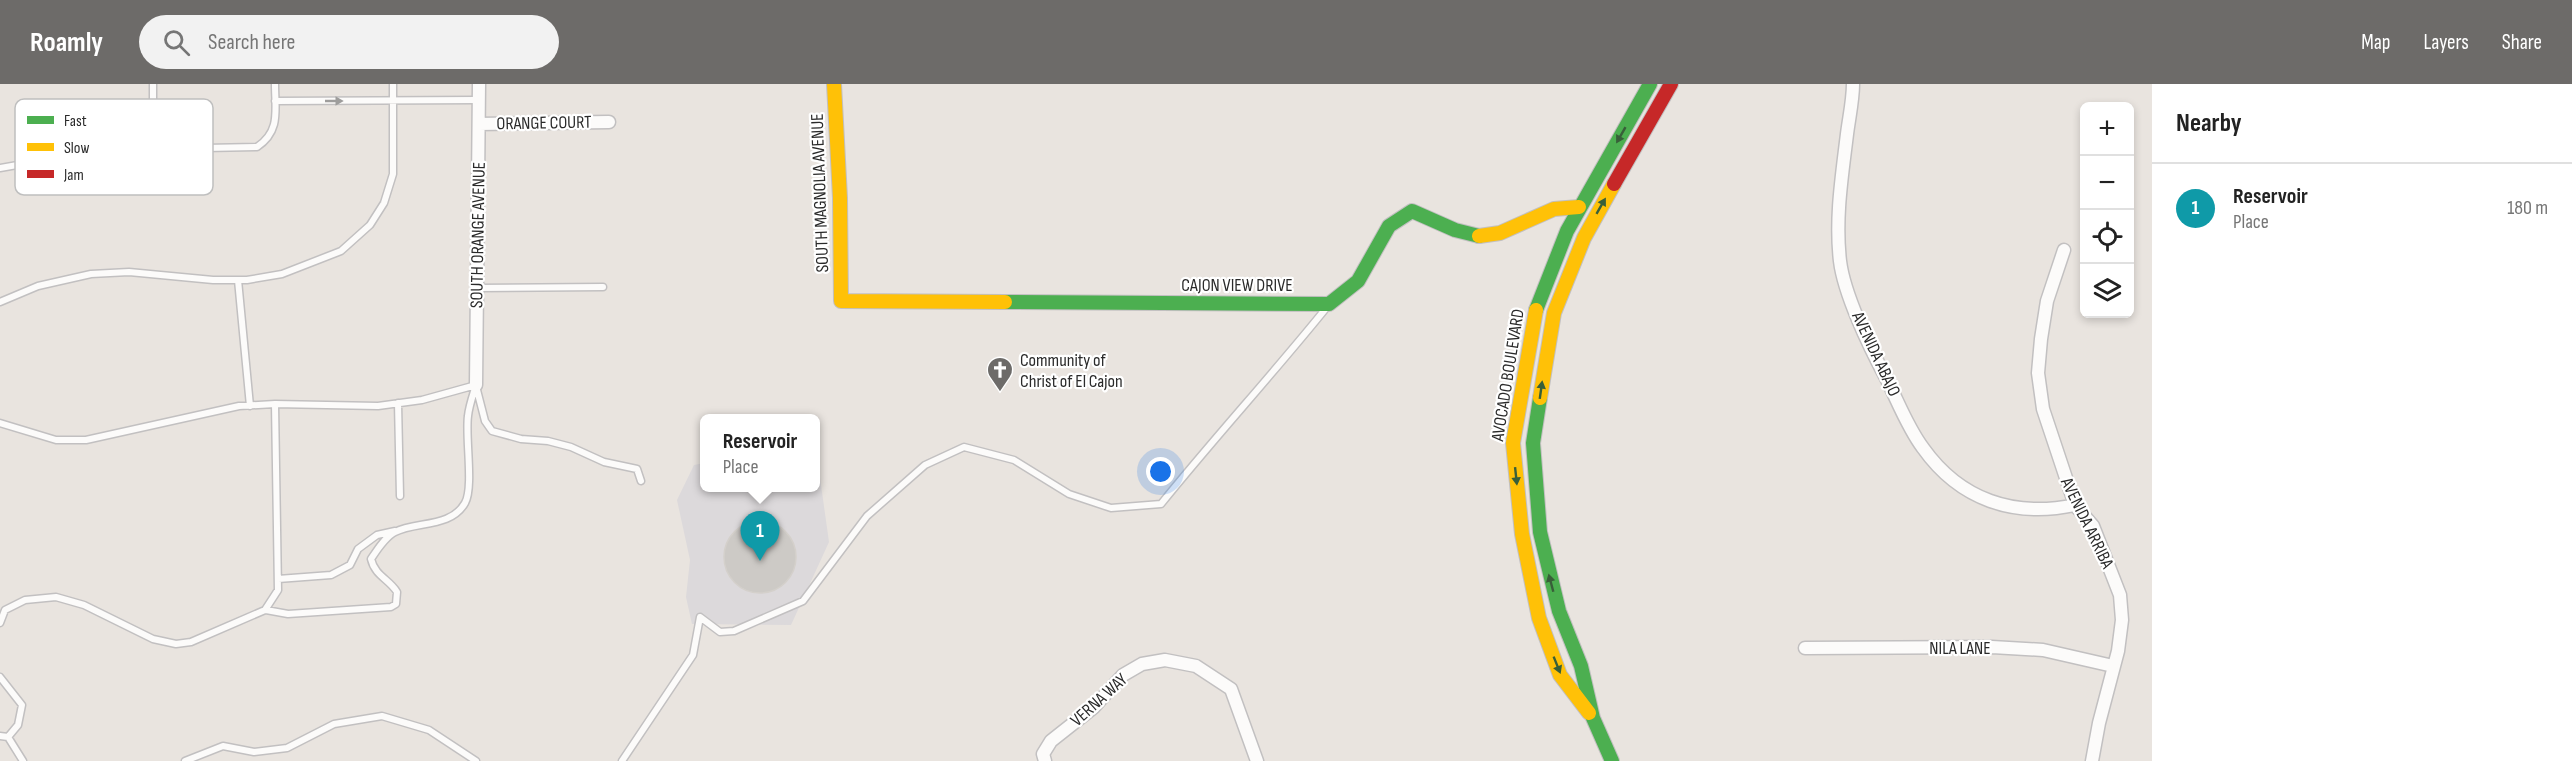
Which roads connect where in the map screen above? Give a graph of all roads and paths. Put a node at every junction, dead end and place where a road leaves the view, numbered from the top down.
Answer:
1 (275, 84) edge
2 (393, 84) edge
3 (479, 84) edge
4 (834, 84) edge
5 (1650, 84) edge
6 (1671, 84) edge
7 (1853, 84) edge
8 (479, 100) junction
9 (275, 101) junction
10 (393, 101) junction
11 (609, 122) dead end
12 (479, 124) junction
13 (213, 148) edge
14 (15, 165) edge
15 (0, 168) edge
16 (1579, 207) junction
17 (2064, 250) dead end
18 (238, 280) junction
19 (603, 287) dead end
20 (477, 288) junction
21 (841, 301) joint
22 (0, 302) edge
23 (1329, 304) junction
24 (476, 385) junction
25 (398, 403) junction
26 (275, 404) junction
27 (250, 406) junction
28 (0, 423) edge
29 (641, 481) dead end
30 (400, 496) dead end
31 (2075, 505) junction
32 (395, 531) junction
33 (278, 579) junction
34 (266, 610) junction
35 (0, 623) edge
36 (1805, 648) dead end
37 (2113, 666) junction
38 (0, 677) edge
39 (1593, 718) junction
40 (0, 736) edge
41 (8, 737) junction
42 (23, 761) edge
43 (185, 761) edge
44 (476, 761) edge
45 (622, 761) edge
46 (1045, 761) edge
47 (1257, 761) edge
48 (1612, 761) edge
49 (2092, 761) edge

1 - 9 lane
2 - 10 lane
3 - 8 street, SOUTH ORANGE AVENUE
4 - 21 main road, SOUTH MAGNOLIA AVENUE
5 -> 16 main road, AVOCADO BOULEVARD
39 -> 6 main road, AVOCADO BOULEVARD
7 - 31 street, AVENIDA ABAJO
8 - 10 lane
8 - 12 street, SOUTH ORANGE AVENUE
9 -> 10 lane
9 - 13 lane
10 - 18 lane
11 - 12 street, ORANGE COURT
12 - 20 street, SOUTH ORANGE AVENUE
14 - 15 lane
16 - 23 main road
16 -> 39 main road, AVOCADO BOULEVARD
17 - 31 street, AVENIDA ARRIBA
18 - 22 lane
18 - 27 lane
19 - 20 lane
20 - 24 street, SOUTH ORANGE AVENUE
21 - 23 main road, CAJON VIEW DRIVE
23 - 45 lane
24 - 25 lane
24 - 29 lane
24 - 32 lane
25 - 26 lane
25 - 30 lane
26 - 27 lane
26 - 33 lane
27 - 28 lane
31 - 37 street, AVENIDA ARRIBA
32 - 33 lane
32 - 34 lane
33 - 34 lane
34 - 35 lane
36 - 37 street, NILA LANE
37 - 49 street, AVENIDA ARRIBA
38 - 41 lane
39 - 48 main road, AVOCADO BOULEVARD
40 - 41 lane
41 - 42 lane
43 - 44 lane
46 - 47 street, VERNA WAY

